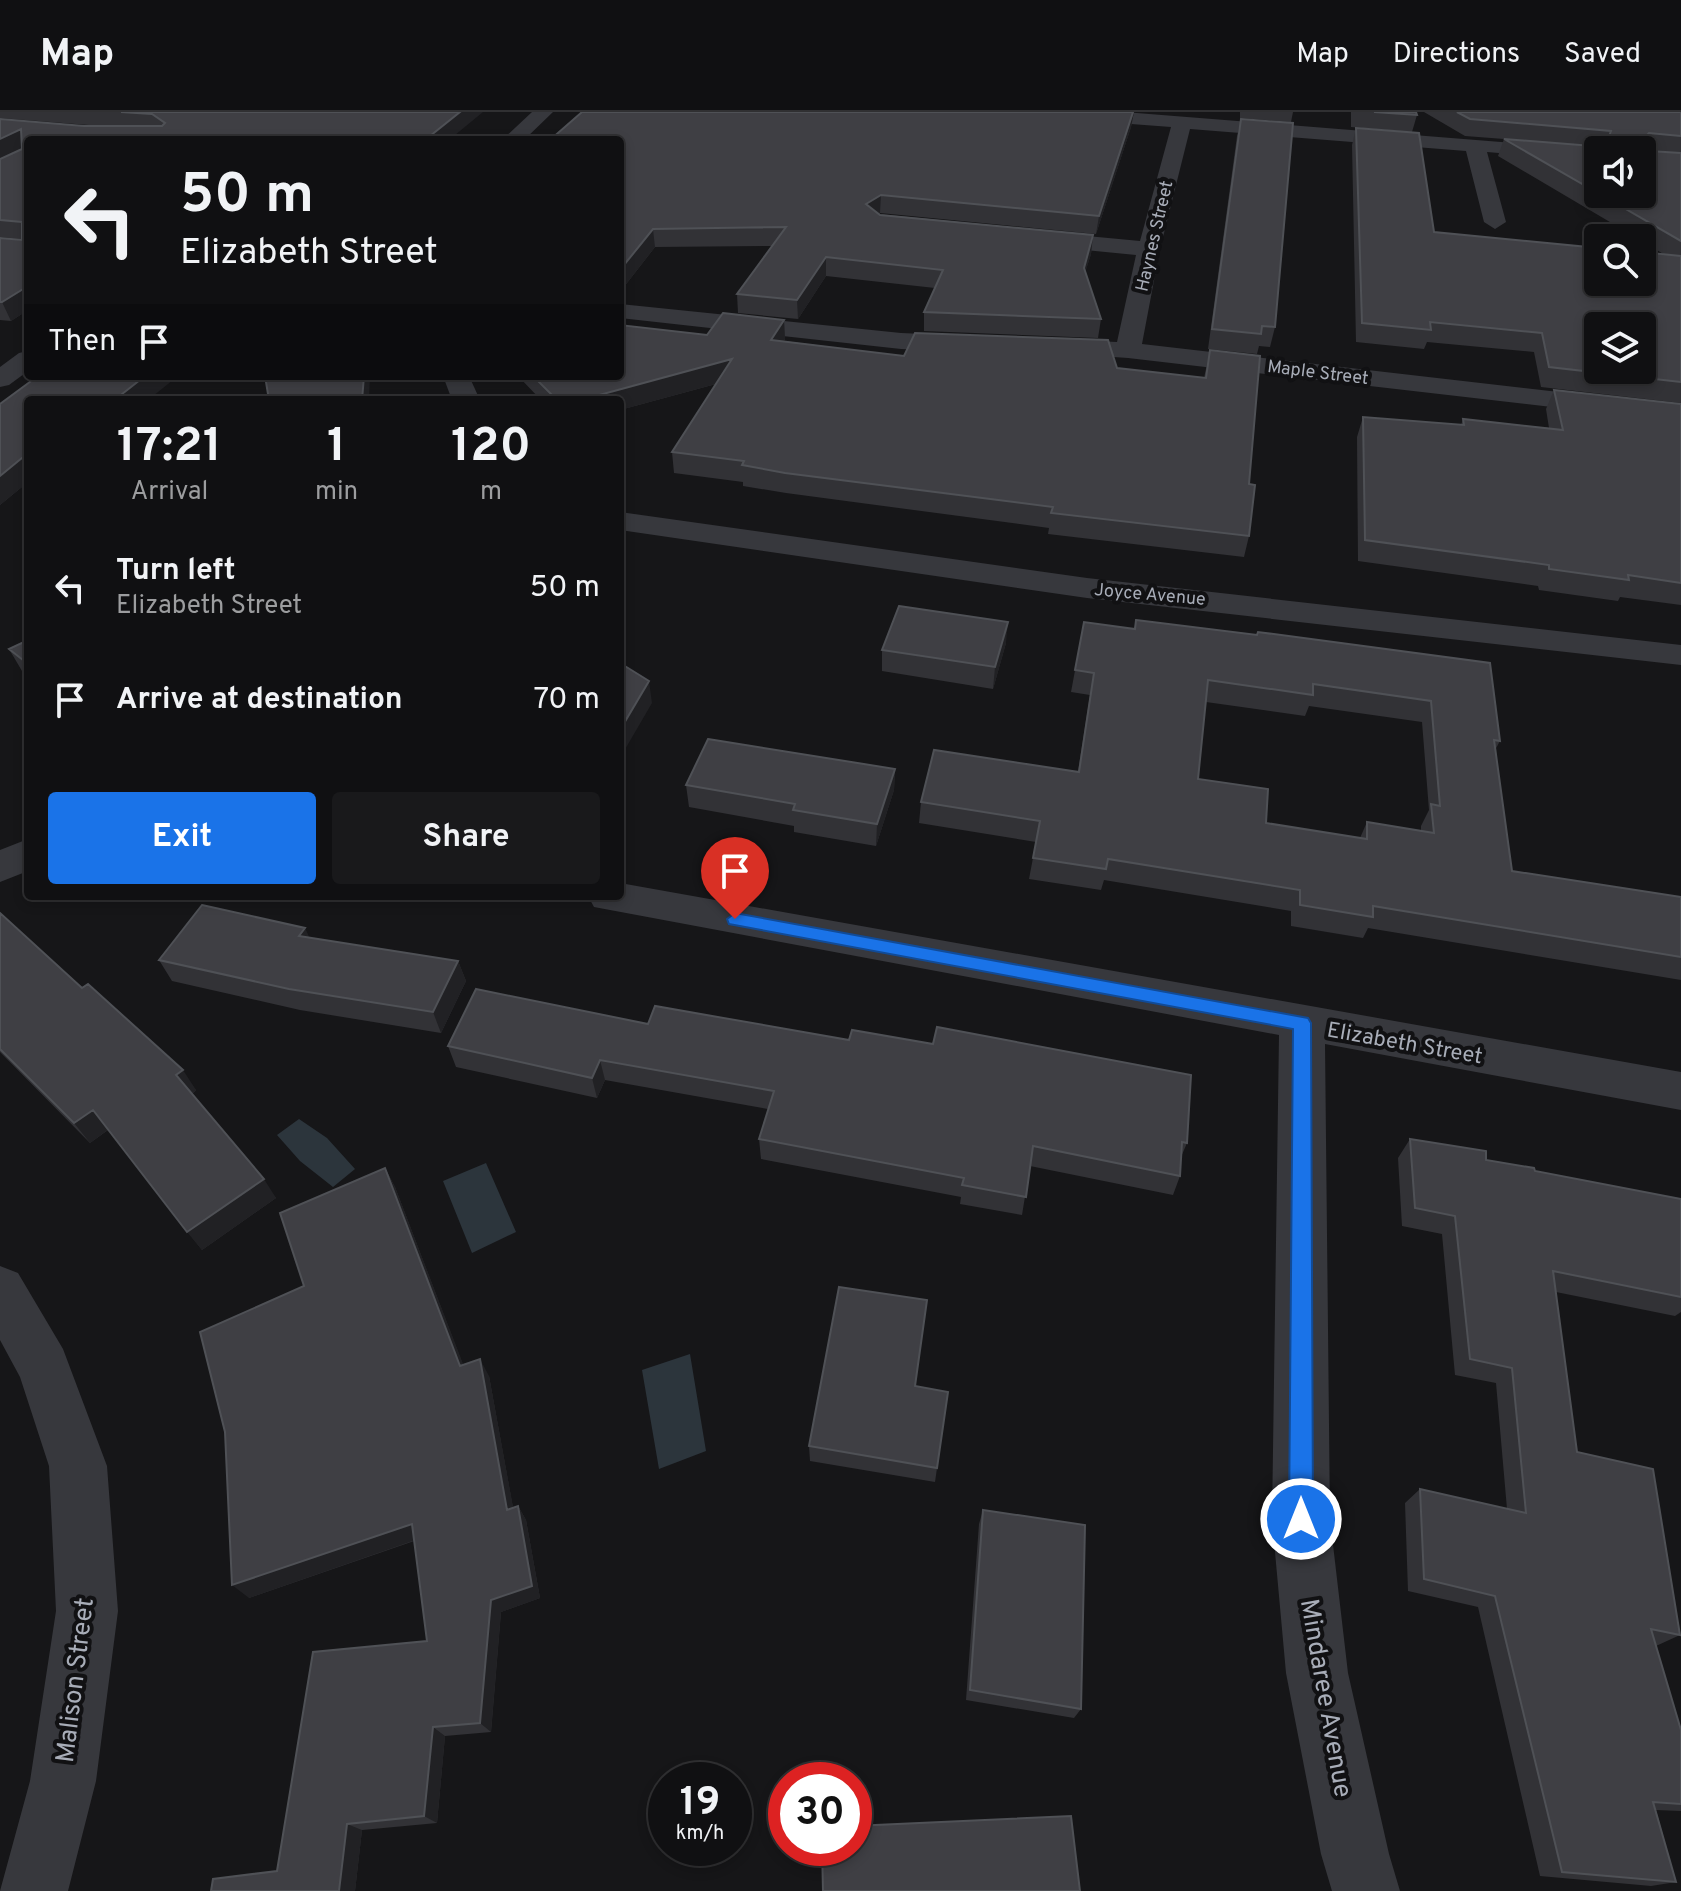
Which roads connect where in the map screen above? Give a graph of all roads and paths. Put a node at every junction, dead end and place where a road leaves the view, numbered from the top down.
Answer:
1 (543, 112) edge
2 (1051, 112) edge
3 (1182, 122) junction
4 (516, 136) edge
5 (1475, 145) junction
6 (1584, 154) edge
7 (1495, 222) dead end
8 (1007, 235) edge
9 (1149, 249) junction
10 (624, 311) edge
11 (992, 345) edge
12 (1022, 346) edge
13 (1128, 350) junction
14 (24, 362) edge
15 (0, 379) edge
16 (1681, 414) edge
17 (624, 522) edge
18 (1681, 655) edge
19 (24, 855) edge
20 (0, 868) edge
21 (624, 899) edge
22 (1302, 1023) junction
23 (1681, 1091) edge
24 (0, 1290) edge
25 (34, 1891) edge
26 (1366, 1891) edge

1 - 4 street
2 - 3 street
3 - 5 street
3 - 9 street, Haynes Street
5 - 6 street
5 - 7 street
8 - 9 street
9 - 13 street, Haynes Street
10 - 11 street
12 - 13 street, Maple Street
13 - 16 street, Maple Street
14 - 15 street
17 - 18 street, Joyce Avenue
19 - 20 street
21 - 22 street, Elizabeth Street
22 - 23 street, Elizabeth Street
22 - 26 street, Mindaree Avenue
24 - 25 street, Malison Street

